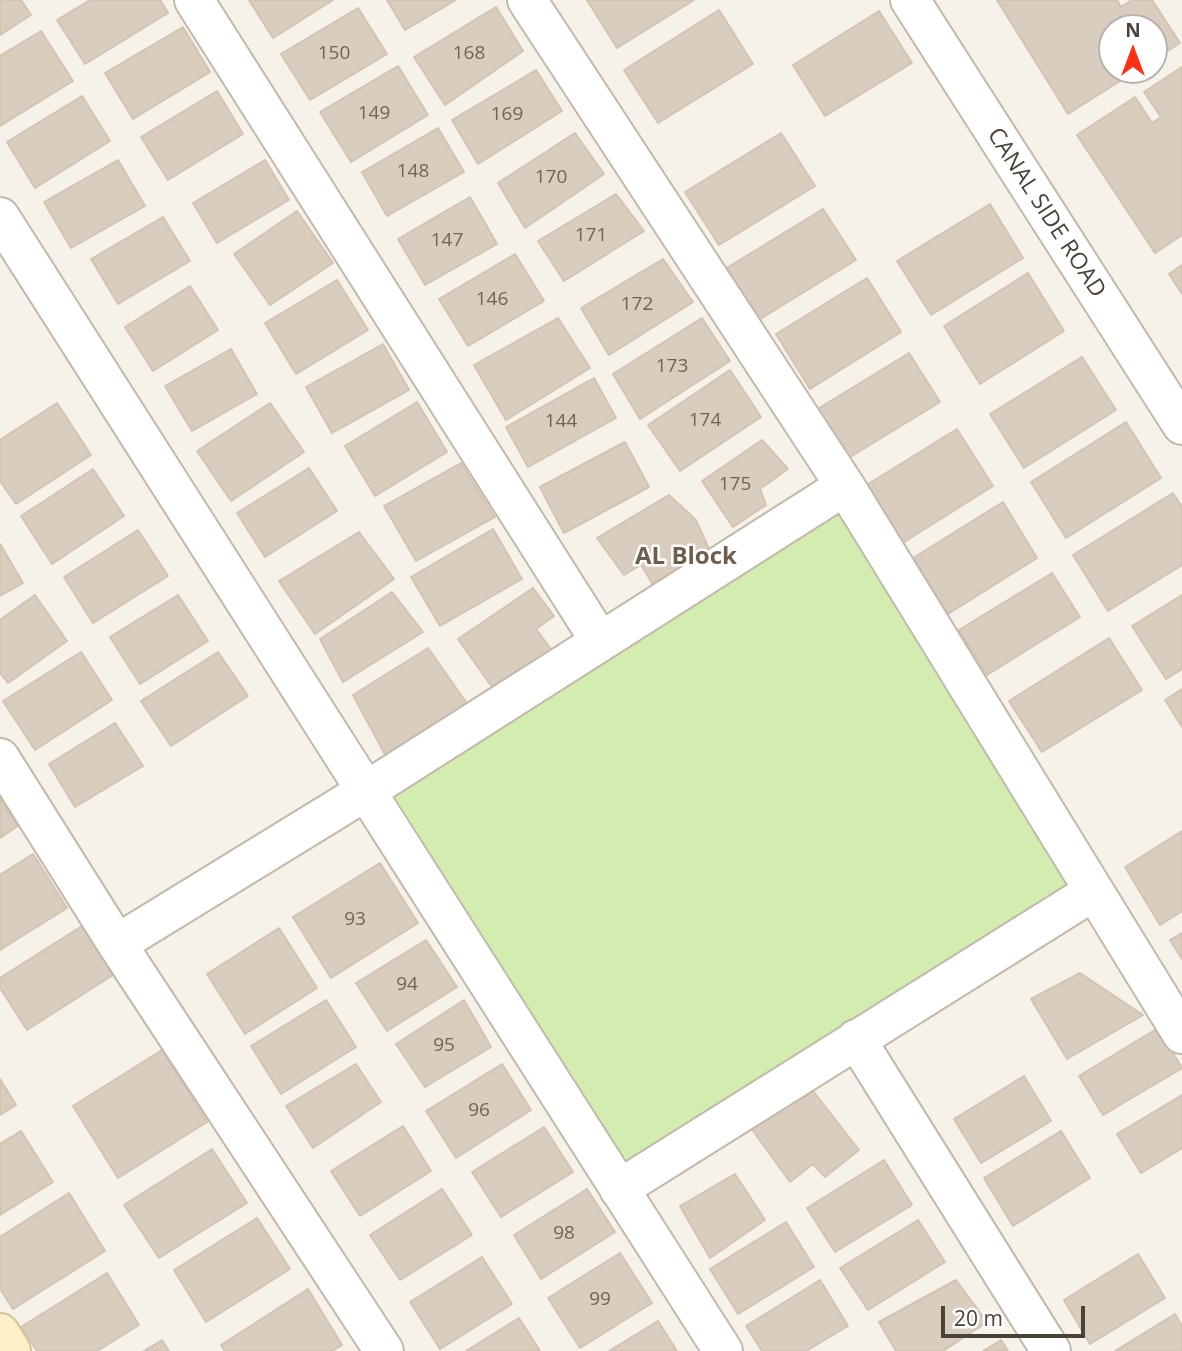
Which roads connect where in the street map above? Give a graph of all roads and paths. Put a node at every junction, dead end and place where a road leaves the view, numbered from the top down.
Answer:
1 (194, 0) edge
2 (527, 0) edge
3 (910, 0) edge
4 (0, 217) edge
5 (1182, 425) edge
6 (845, 486) junction
7 (600, 640) junction
8 (0, 758) edge
9 (366, 791) junction
10 (1094, 891) junction
11 (117, 944) junction
12 (1182, 1034) edge
13 (856, 1039) junction
14 (619, 1189) junction
15 (0, 1333) edge
16 (11, 1351) edge
17 (384, 1351) edge
18 (723, 1351) edge
19 (1051, 1351) edge

1 - 7 street
2 - 6 street
3 - 5 street, CANAL SIDE ROAD
4 - 9 street
6 - 7 street
6 - 10 street
7 - 9 street
8 - 11 street
9 - 11 street
9 - 14 street
10 - 12 street
10 - 13 street
11 - 17 street
13 - 14 street
13 - 19 street
14 - 18 street
15 - 16 main road

